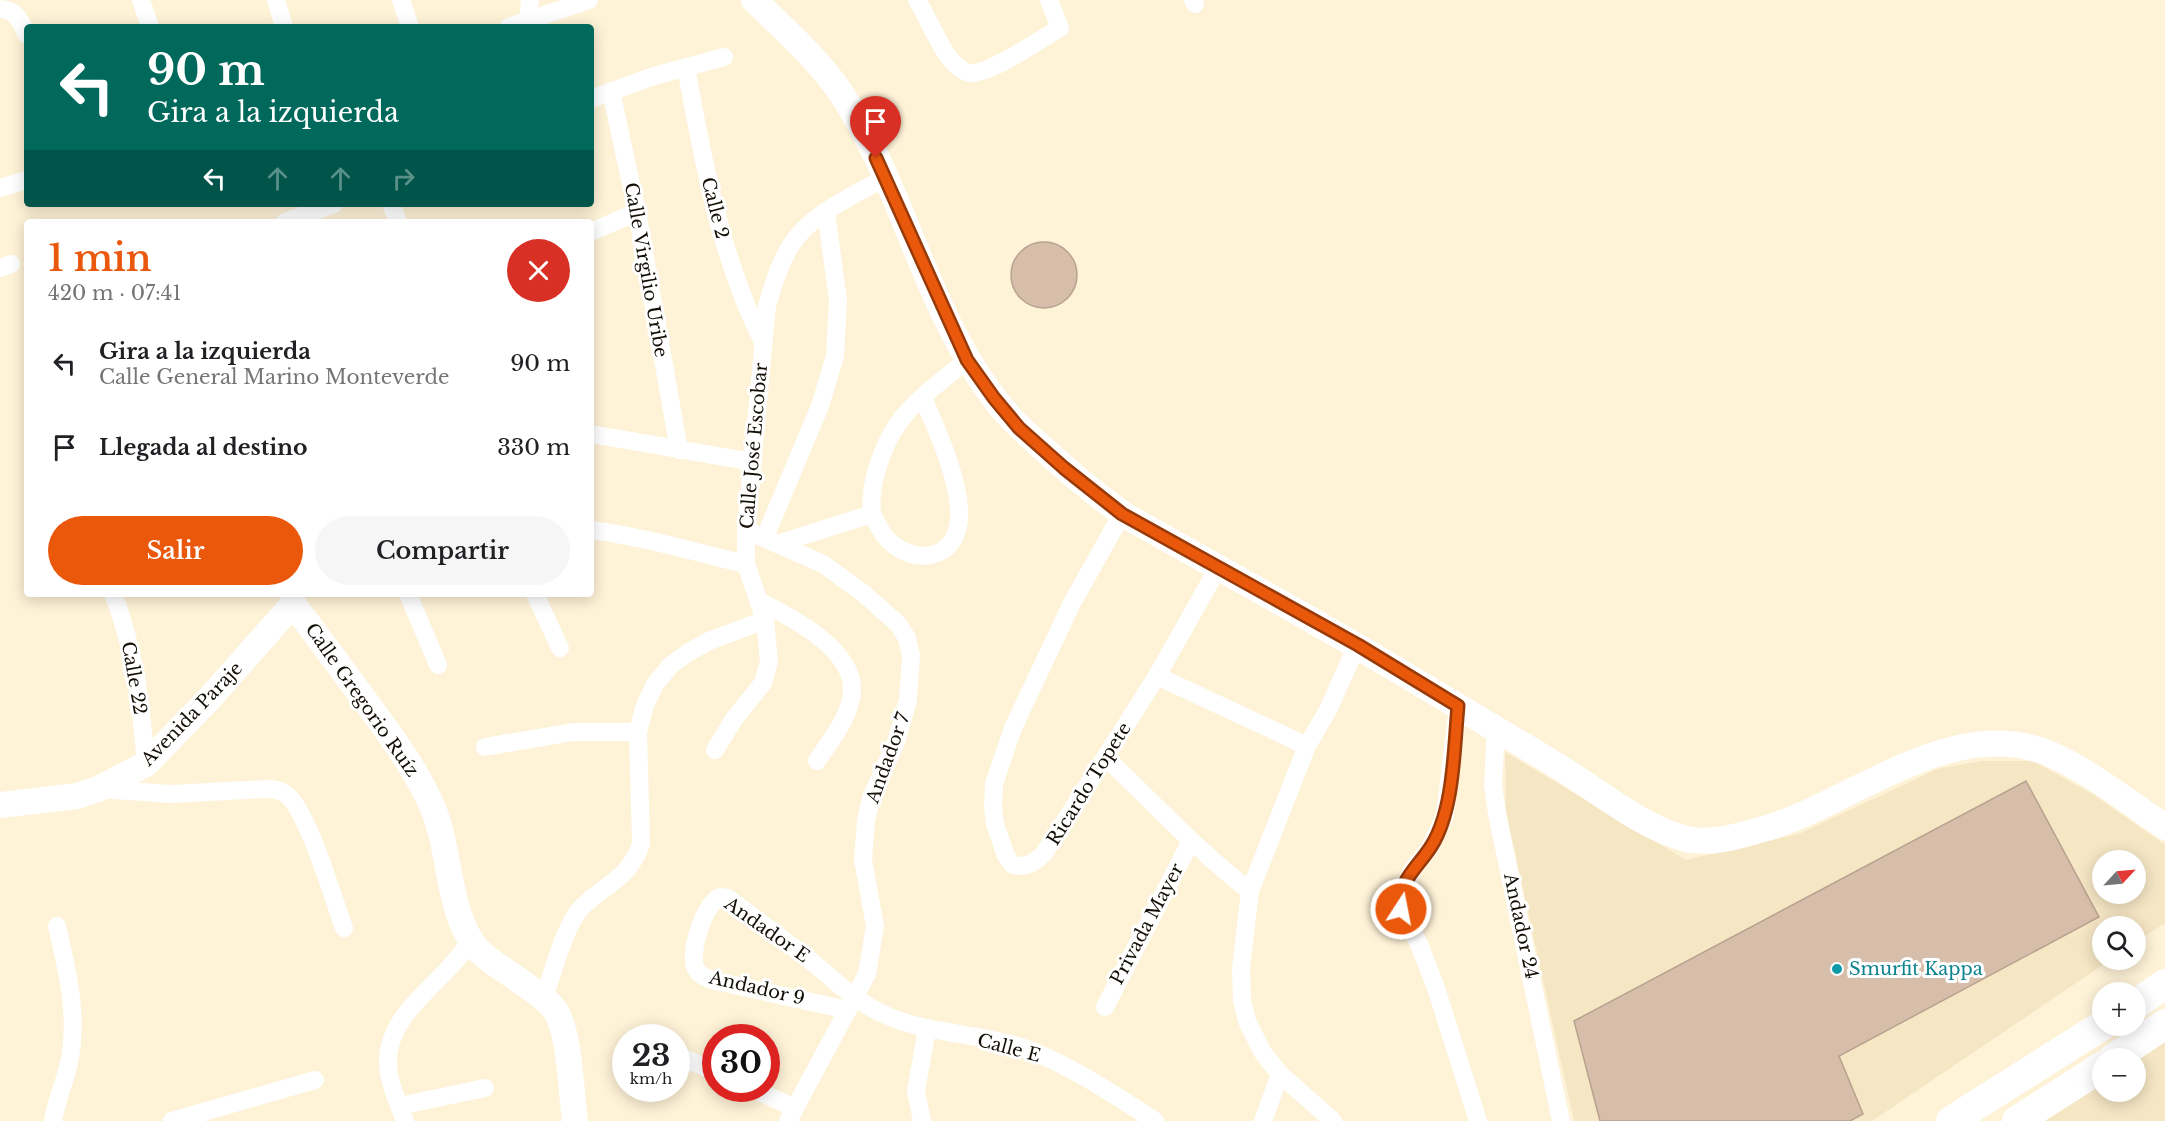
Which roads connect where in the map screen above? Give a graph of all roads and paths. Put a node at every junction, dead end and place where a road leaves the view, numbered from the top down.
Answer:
1 (141, 0) edge
2 (276, 0) edge
3 (401, 0) edge
4 (530, 0) edge
5 (589, 0) edge
6 (754, 0) edge
7 (917, 0) edge
8 (1049, 0) edge
9 (0, 9) edge
10 (528, 21) junction
11 (149, 24) edge
12 (283, 24) edge
13 (409, 24) edge
14 (518, 24) edge
15 (24, 29) edge
16 (724, 57) dead end
17 (686, 67) junction
18 (611, 91) junction
19 (594, 98) edge
20 (886, 177) junction
21 (24, 181) edge
22 (0, 188) edge
23 (326, 207) edge
24 (637, 212) junction
25 (826, 212) junction
26 (293, 219) edge
27 (594, 231) edge
28 (763, 343) junction
29 (967, 360) junction
30 (923, 398) junction
31 (594, 435) edge
32 (679, 450) junction
33 (753, 462) junction
34 (872, 514) junction
35 (1122, 514) junction
36 (746, 530) junction
37 (594, 531) edge
38 (771, 541) junction
39 (746, 564) junction
40 (1218, 568) junction
41 (114, 597) edge
42 (409, 597) edge
43 (536, 597) edge
44 (290, 599) edge
45 (759, 601) junction
46 (765, 620) junction
47 (1358, 645) junction
48 (560, 648) dead end
49 (438, 665) dead end
50 (1157, 676) junction
51 (1458, 706) junction
52 (1496, 729) junction
53 (638, 732) junction
54 (1307, 746) junction
55 (485, 747) dead end
56 (715, 750) dead end
57 (1106, 758) junction
58 (817, 761) dead end
59 (146, 764) junction
60 (98, 789) junction
61 (0, 805) edge
62 (2165, 827) edge
63 (1191, 841) junction
64 (1250, 891) junction
65 (57, 926) dead end
66 (344, 928) dead end
67 (471, 941) junction
68 (695, 943) joint
69 (2165, 984) edge
70 (2146, 997) edge
71 (544, 998) junction
72 (851, 1004) junction
73 (1105, 1007) dead end
74 (2165, 1024) edge
75 (927, 1029) junction
76 (2092, 1032) edge
77 (2129, 1048) edge
78 (2092, 1073) edge
79 (1280, 1074) junction
80 (315, 1080) dead end
81 (485, 1088) dead end
82 (773, 1102) edge
83 (227, 1113) edge
84 (402, 1113) edge
85 (792, 1114) edge
86 (53, 1121) edge
87 (172, 1121) edge
88 (575, 1121) edge
89 (922, 1121) edge
90 (1155, 1121) edge
91 (1263, 1121) edge
92 (1333, 1121) edge
93 (1479, 1121) edge
94 (1561, 1121) edge
95 (1951, 1121) edge
96 (2017, 1121) edge

1 - 11 street
2 - 12 street
3 - 13 street
4 - 10 street
5 - 10 street
6 - 20 street
7 - 8 street
9 - 15 street
10 - 14 street
16 - 17 street
17 - 18 street
17 - 28 street, Calle 2
18 - 19 street
18 - 24 street, Calle Virgilio Uribe
20 - 25 street, Calle José Escobar
20 - 29 street
21 - 22 street
23 - 26 street
24 - 27 street
24 - 32 street, Calle Virgilio Uribe
25 - 28 street, Calle José Escobar
25 - 38 street
28 - 33 street, Calle José Escobar
29 - 30 street
29 - 35 street
30 - 34 street
30 - 34 street
31 - 32 street
32 - 33 street
33 - 36 street, Calle José Escobar
34 - 38 street
35 - 40 street
35 - 57 street, Ricardo Topete
36 - 38 street, Andador 7
36 - 39 street, Calle José Escobar
37 - 39 street
38 - 72 street, Andador 7
39 - 45 street, Calle José Escobar
40 - 47 street
40 - 50 street, Ricardo Topete
41 - 59 street, Calle 22
42 - 49 street
43 - 48 street
44 - 59 street, Avenida Paraje
44 - 67 street, Calle Gregorio Ruíz
45 - 46 street, Calle José Escobar
45 - 58 street
46 - 53 street
46 - 56 street, Calle José Escobar
47 - 51 street
47 - 54 street
50 - 54 street
50 - 57 street, Ricardo Topete
51 - 52 street
51 - 93 street
52 - 62 street
52 - 94 street, Andador 24
53 - 55 street
53 - 71 street
54 - 64 street
57 - 63 street
59 - 60 street, Avenida Paraje
60 - 61 street, Avenida Paraje
60 - 66 street
63 - 64 street
63 - 73 street, Privada Mayer
64 - 79 street
65 - 86 street
67 - 71 street, Calle Gregorio Ruíz
67 - 84 street
68 - 72 street, Andador 9
68 - 72 street, Andador E
69 - 70 main road
71 - 88 street, Calle Gregorio Ruíz
72 - 75 street, Calle E
72 - 85 street, Andador 7
74 - 77 main road
75 - 89 street
75 - 90 street, Calle E
76 - 95 main road
78 - 96 main road
79 - 91 street
79 - 92 street
80 - 83 street
81 - 84 street
82 - 85 street
83 - 87 street

